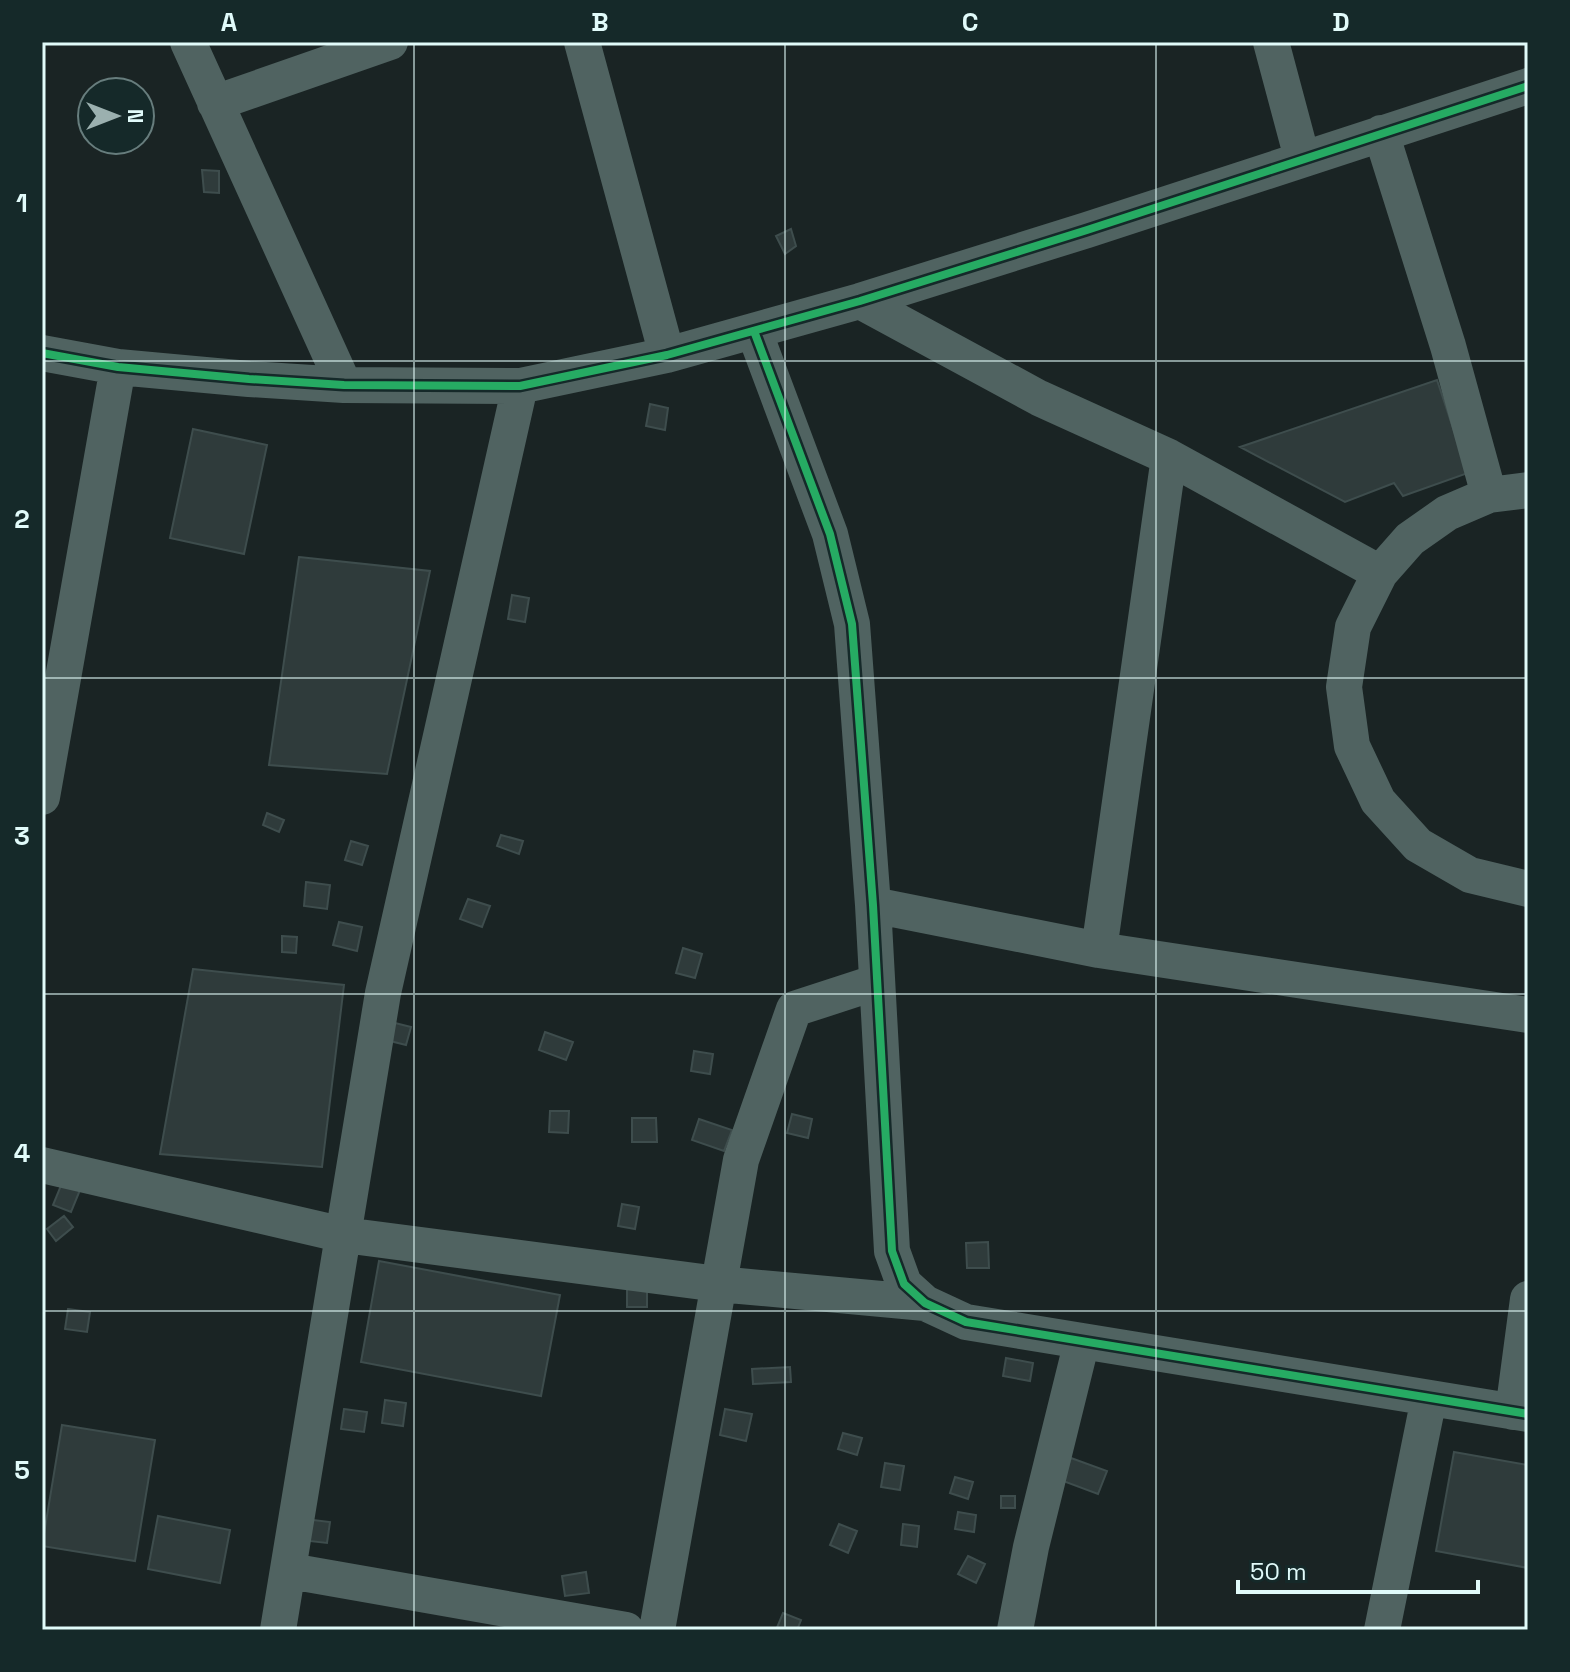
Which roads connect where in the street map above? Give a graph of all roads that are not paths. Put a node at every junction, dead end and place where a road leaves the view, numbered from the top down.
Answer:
1 (188, 42) edge
2 (390, 42) edge
3 (582, 42) edge
4 (1271, 42) edge
5 (1528, 86) edge
6 (215, 103) junction
7 (1381, 133) junction
8 (1302, 158) junction
9 (860, 301) junction
10 (754, 331) junction
11 (42, 353) edge
12 (667, 355) junction
13 (118, 367) junction
14 (344, 385) junction
15 (520, 386) junction
16 (1169, 457) junction
17 (1528, 490) edge
18 (1489, 495) junction
19 (1380, 573) junction
20 (42, 797) edge
21 (1528, 889) edge
22 (873, 905) junction
23 (1099, 950) junction
24 (877, 982) junction
25 (1528, 1015) edge
26 (42, 1165) edge
27 (344, 1235) junction
28 (718, 1284) junction
29 (1528, 1299) edge
30 (925, 1303) junction
31 (1082, 1341) junction
32 (1429, 1398) junction
33 (1520, 1413) edge
34 (290, 1571) junction
35 (278, 1630) edge
36 (626, 1630) edge
37 (657, 1630) edge
38 (1015, 1630) edge
39 (1382, 1630) edge

1 - 6 street
2 - 6 street
3 - 12 street
4 - 8 street
5 - 7 street
6 - 14 street
7 - 8 street
7 - 18 street
8 - 9 street
9 - 10 street
9 - 16 street
10 - 12 street
10 - 22 street
11 - 13 street
12 - 15 street
13 - 14 street
13 - 20 street
14 - 15 street
15 - 27 street
16 - 19 street
16 - 23 street
17 - 18 street
18 - 19 street
19 - 21 street
22 - 23 street
22 - 24 street
23 - 25 street
24 - 28 street
24 - 30 street
26 - 27 street
27 - 28 street
27 - 34 street
28 - 30 street
28 - 37 street
29 - 33 street
30 - 31 street
31 - 32 street
31 - 38 street
32 - 33 street
32 - 39 street
34 - 35 street
34 - 36 street

